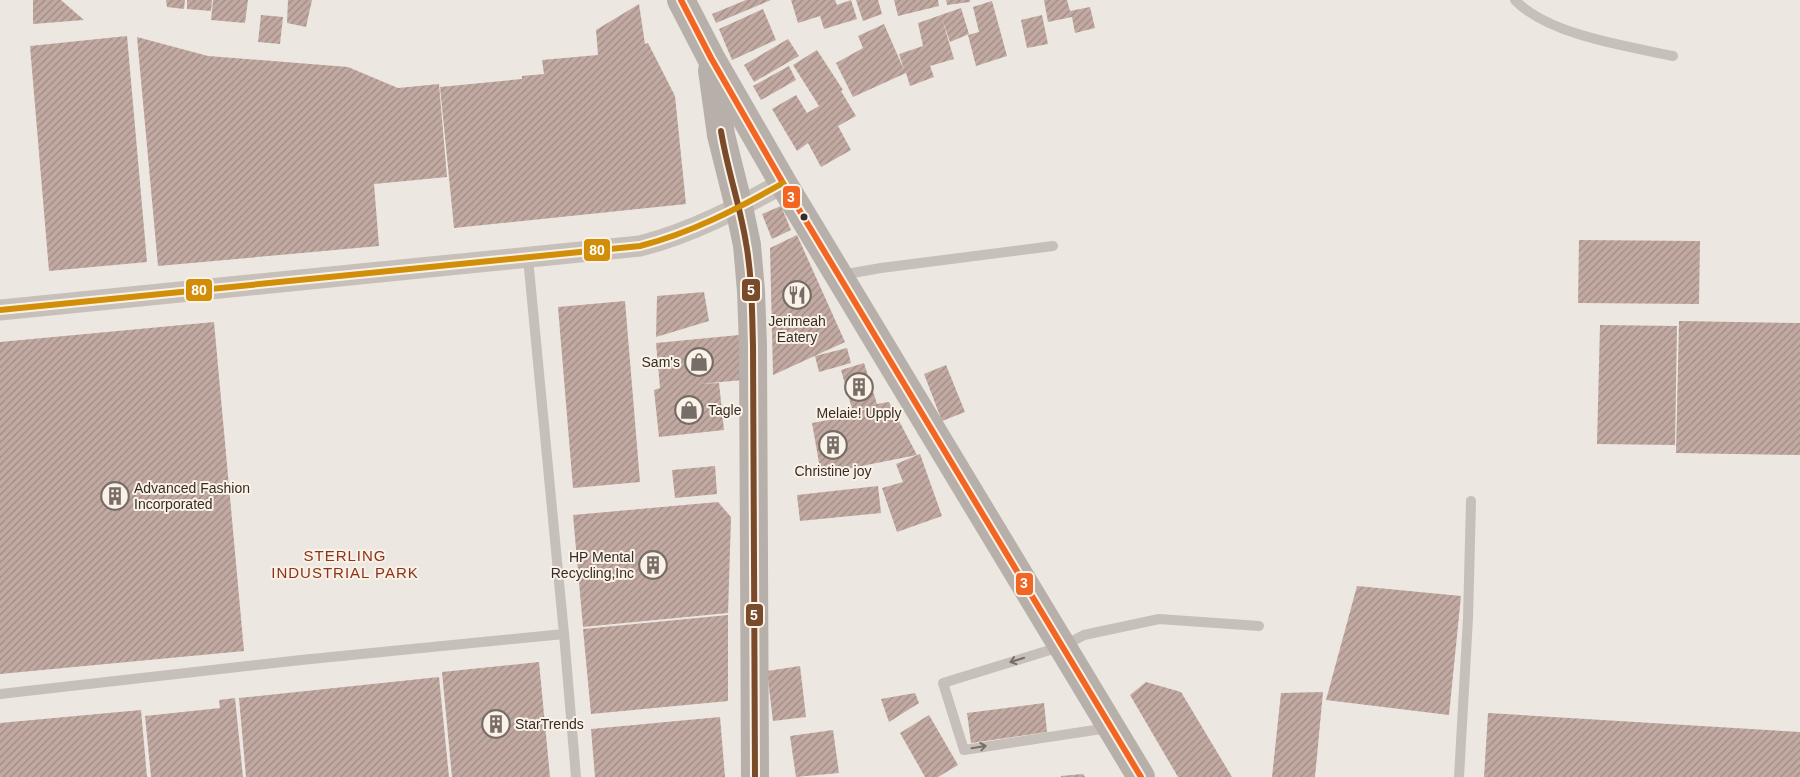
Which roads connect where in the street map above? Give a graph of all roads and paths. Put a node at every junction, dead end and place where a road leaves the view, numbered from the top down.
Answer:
1 (681, 0) edge
2 (1514, 0) edge
3 (1673, 56) dead end
4 (710, 58) junction
5 (783, 183) junction
6 (739, 207) junction
7 (1053, 246) dead end
8 (528, 258) junction
9 (839, 275) junction
10 (0, 310) edge
11 (1471, 501) dead end
12 (1259, 626) dead end
13 (564, 634) junction
14 (1063, 646) junction
15 (0, 694) edge
16 (1112, 727) junction
17 (576, 777) edge
18 (755, 777) edge
19 (1142, 777) edge
20 (1460, 777) edge

1 - 4 main road
2 - 3 lane
4 - 5 main road
4 - 6 main road
5 - 6 street
5 - 9 main road
6 - 8 street
6 - 18 main road
7 - 9 lane
8 - 10 street
8 - 13 lane
9 - 14 main road
11 - 20 lane
12 - 14 lane
13 - 15 lane
13 - 17 lane
14 - 16 main road
14 -> 16 lane
16 - 19 main road

